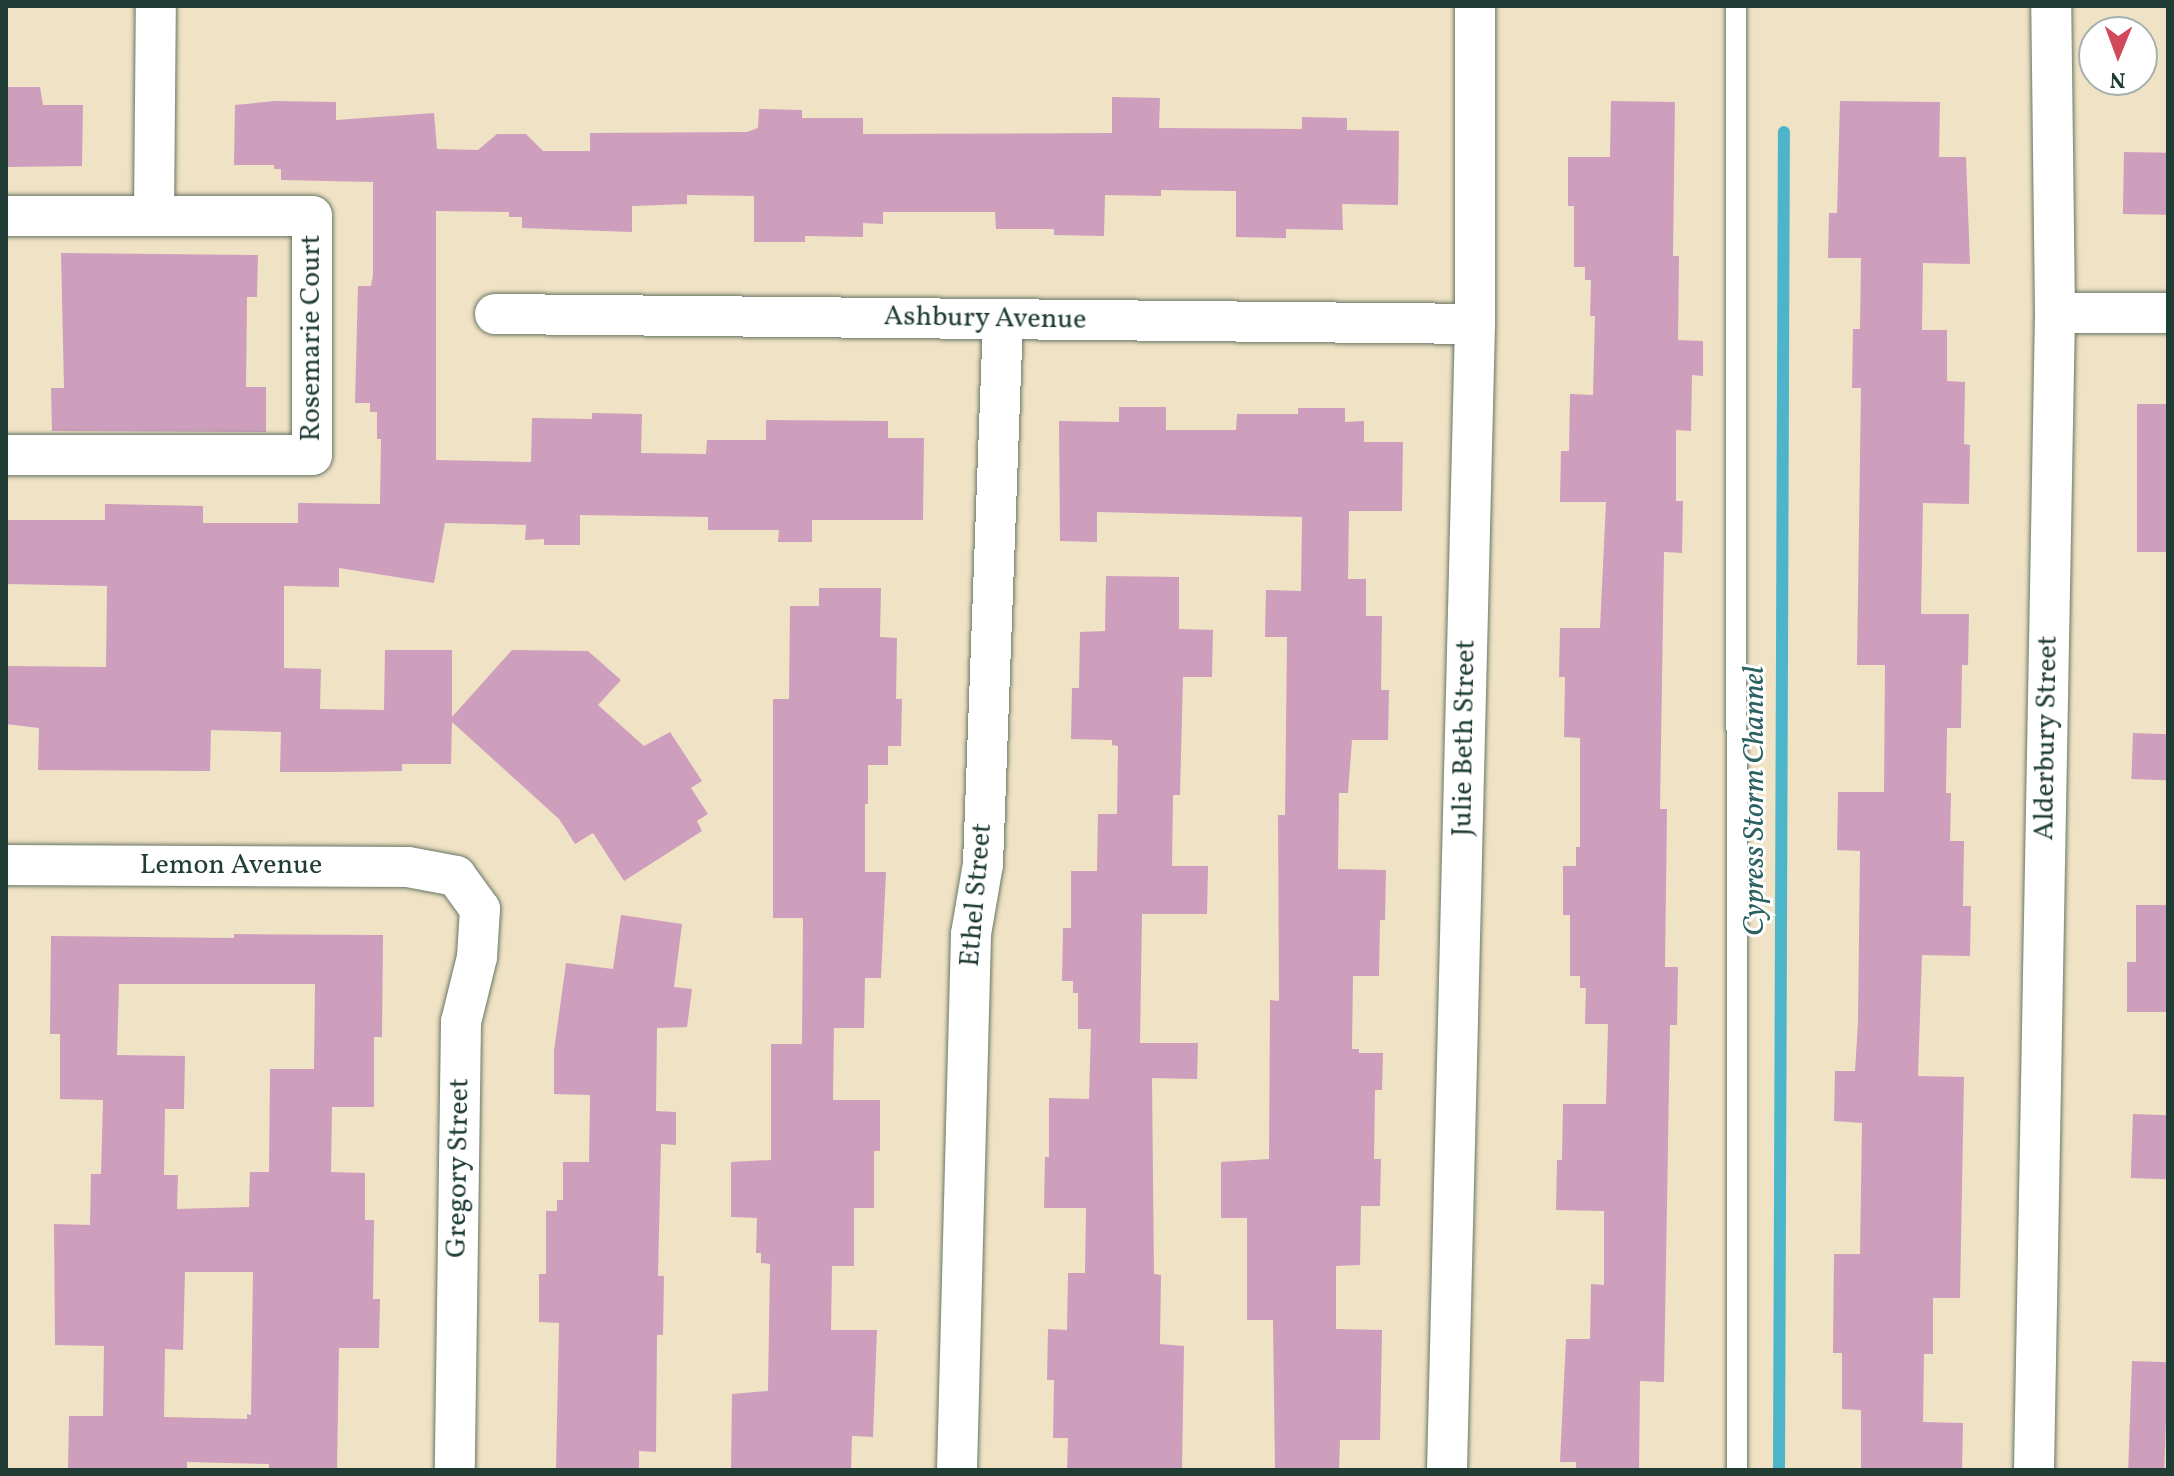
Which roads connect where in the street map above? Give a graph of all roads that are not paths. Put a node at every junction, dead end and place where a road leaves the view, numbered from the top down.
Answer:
1 (156, 6) edge
2 (1475, 6) edge
3 (1736, 6) edge
4 (2051, 6) edge
5 (6, 216) edge
6 (154, 216) junction
7 (2055, 313) junction
8 (2168, 313) edge
9 (495, 314) dead end
10 (1003, 319) junction
11 (1475, 324) junction
12 (6, 455) edge
13 (6, 865) edge
14 (456, 876) joint
15 (455, 1470) edge
16 (957, 1470) edge
17 (1447, 1470) edge
18 (1737, 1470) edge
19 (2034, 1470) edge

1 - 6 street
2 - 11 street, Julie Beth Street
3 - 18 lane
4 - 7 street, Alderbury Street
5 - 6 street, Rosemarie Court
6 - 12 street, Rosemarie Court
7 - 8 street
7 - 19 street, Alderbury Street
9 - 10 street, Ashbury Avenue
10 - 11 street, Ashbury Avenue
10 - 16 street, Ethel Street
11 - 17 street, Julie Beth Street
13 - 14 street, Lemon Avenue
14 - 15 street, Gregory Street

